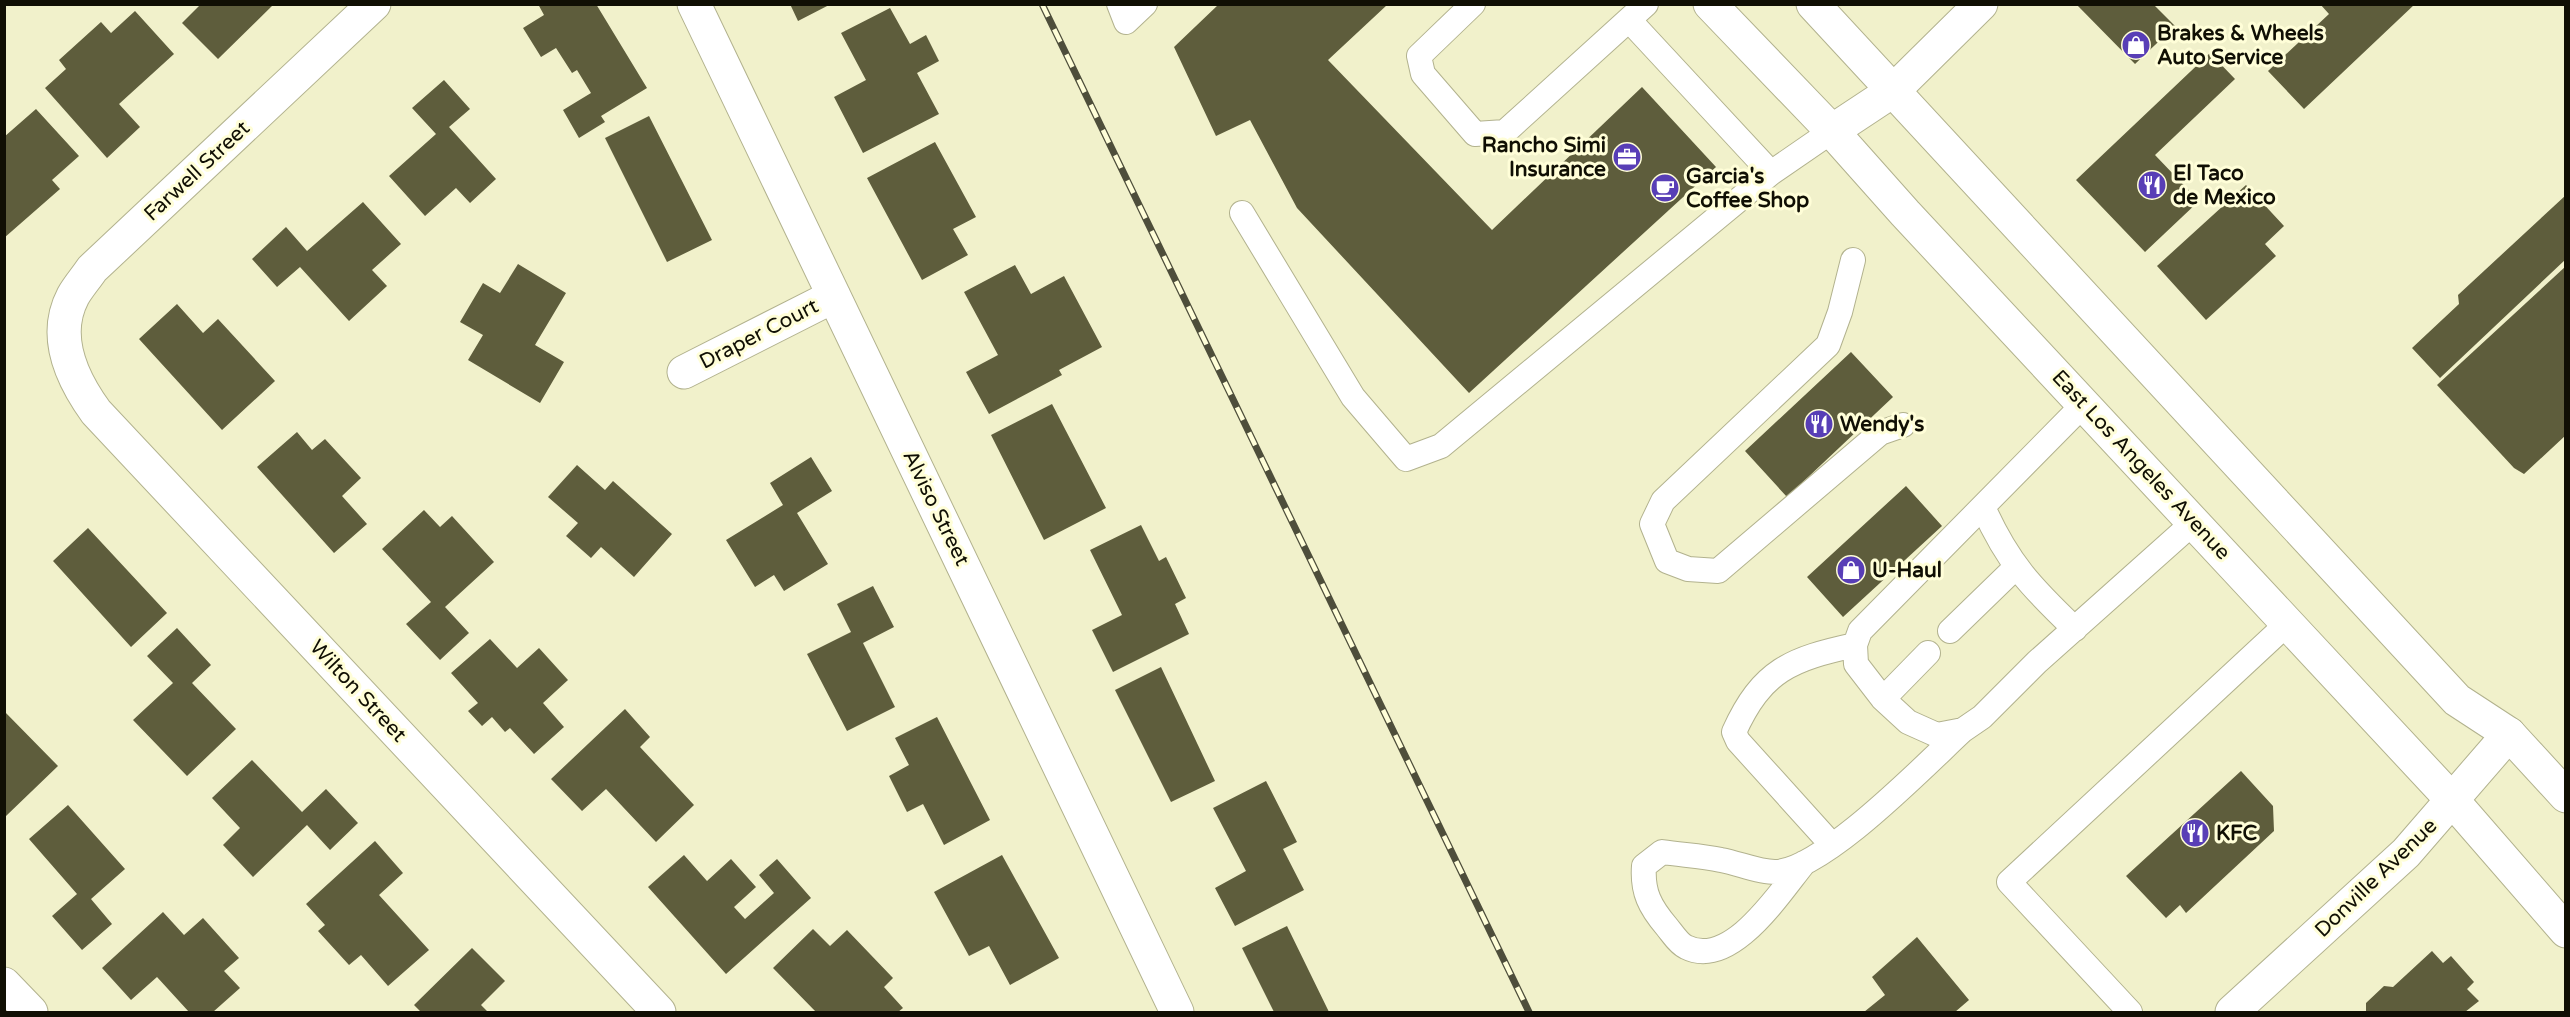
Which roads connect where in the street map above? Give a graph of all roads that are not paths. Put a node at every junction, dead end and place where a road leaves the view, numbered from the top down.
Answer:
1 (374, 4) edge
2 (694, 4) edge
3 (1119, 4) edge
4 (1145, 4) edge
5 (1473, 4) edge
6 (1710, 4) edge
7 (1813, 4) edge
8 (1981, 4) edge
9 (1638, 12) edge
10 (1894, 90) junction
11 (1832, 131) junction
12 (1771, 173) junction
13 (1242, 213) dead end
14 (1853, 260) dead end
15 (834, 296) junction
16 (68, 362) joint
17 (684, 372) dead end
18 (2084, 404) junction
19 (1903, 425) dead end
20 (1983, 507) junction
21 (2194, 522) junction
22 (2016, 567) junction
23 (2288, 623) junction
24 (2075, 629) junction
25 (1950, 631) dead end
26 (1855, 645) junction
27 (1928, 653) dead end
28 (1883, 699) junction
29 (1963, 730) junction
30 (2509, 734) junction
31 (2565, 796) edge
32 (2453, 801) junction
33 (1832, 845) junction
34 (1804, 863) junction
35 (2565, 931) edge
36 (4, 984) edge
37 (31, 1012) edge
38 (659, 1012) edge
39 (1177, 1012) edge
40 (2130, 1012) edge
41 (2232, 1012) edge

1 - 16 street, Farwell Street
2 - 15 street, Alviso Street
3 - 4 lane
5 - 9 lane
6 - 11 street, East Los Angeles Avenue
7 - 10 street
8 - 10 street
9 - 12 lane
10 - 11 street
10 - 30 street
11 - 12 lane
11 - 18 street, East Los Angeles Avenue
12 - 13 lane
14 - 19 lane
15 - 17 street, Draper Court
15 - 39 street, Alviso Street
16 - 38 street, Wilton Street
18 - 20 lane
18 - 21 street, East Los Angeles Avenue
20 - 22 lane
20 - 26 lane
21 - 23 street, East Los Angeles Avenue
21 - 24 lane
22 - 24 lane
22 - 25 lane
23 - 32 street, East Los Angeles Avenue
23 - 40 lane
24 - 29 lane
26 - 28 lane
26 - 33 lane
27 - 28 lane
28 - 29 lane
29 - 33 lane
30 - 31 street
30 - 32 street, Donville Avenue
32 - 35 street, East Los Angeles Avenue
32 - 41 street, Donville Avenue
33 - 34 lane
34 - 34 lane
36 - 37 street

